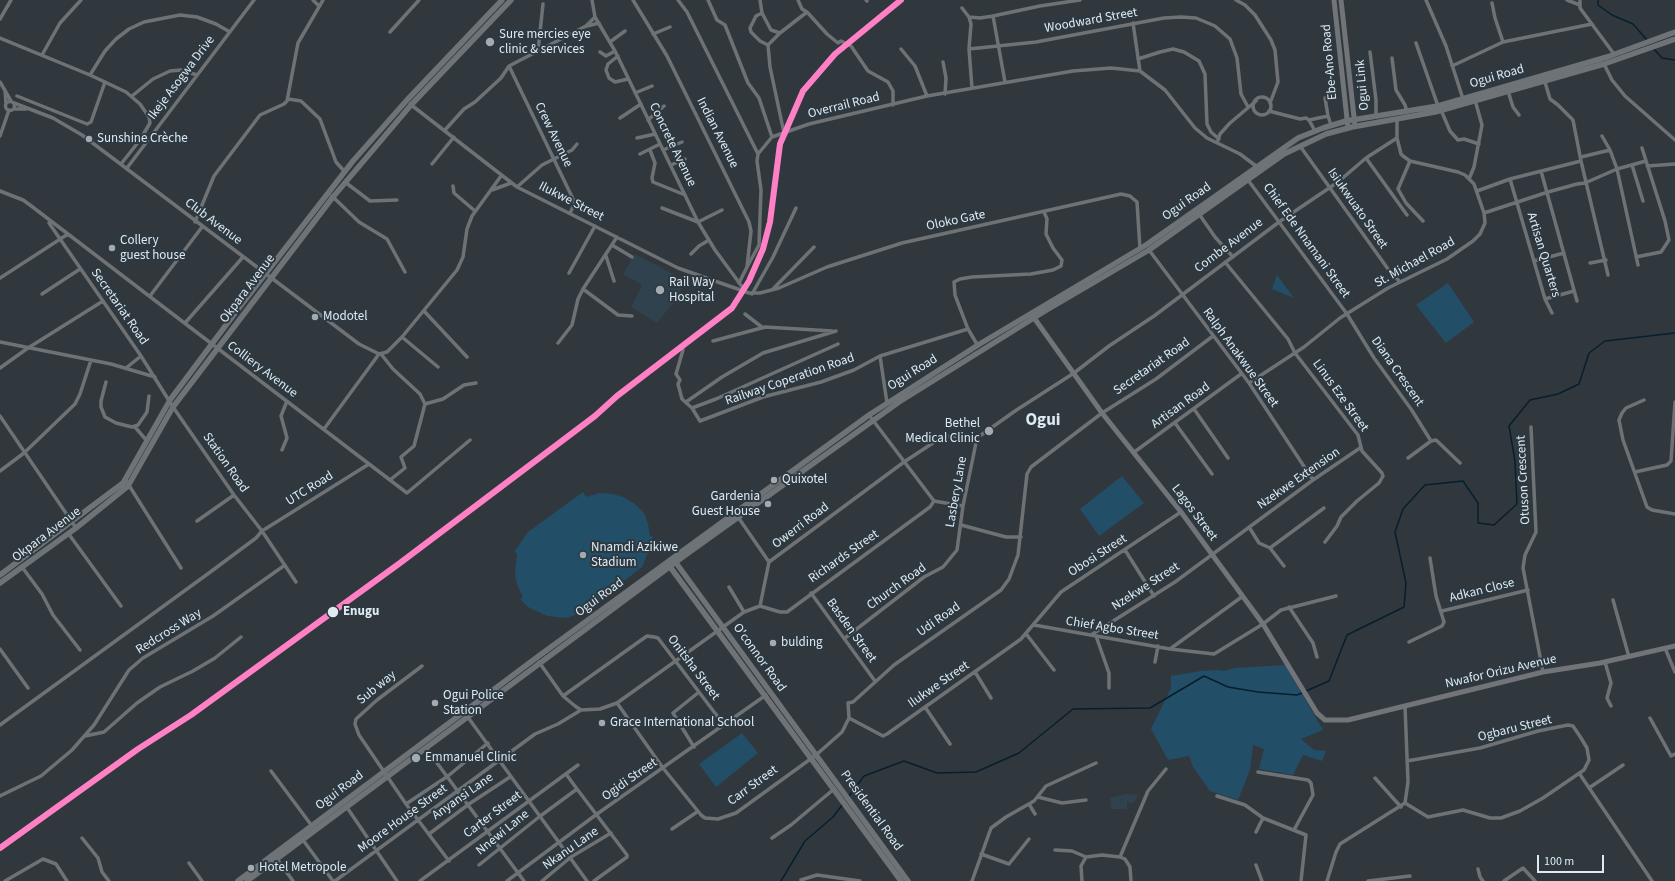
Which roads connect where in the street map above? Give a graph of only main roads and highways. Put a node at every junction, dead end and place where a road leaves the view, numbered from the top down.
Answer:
1 (502, 0) edge
2 (512, 0) edge
3 (483, 24) junction
4 (1675, 32) edge
5 (1675, 39) edge
6 (1591, 65) junction
7 (1440, 108) junction
8 (1198, 212) junction
9 (1148, 247) junction
10 (1032, 316) junction
11 (979, 348) junction
12 (736, 515) junction
13 (37, 547) junction
14 (41, 553) junction
15 (684, 556) junction
16 (675, 560) junction
17 (669, 565) junction
18 (663, 573) junction
19 (0, 575) edge
20 (681, 576) junction
21 (0, 583) edge
22 (816, 755) joint
23 (810, 757) joint
24 (386, 774) junction
25 (853, 810) junction
26 (238, 881) edge
27 (247, 881) edge
28 (901, 881) edge
29 (908, 881) edge

1 - 3 main road, Okpara Avenue
2 - 3 main road, Okpara Avenue
3 - 13 main road, Okpara Avenue
3 - 14 main road, Okpara Avenue
4 - 6 main road, Ogui Road
5 - 6 main road, Ogui Road
6 - 7 main road, Ogui Road
6 - 7 main road, Ogui Road
7 - 8 main road, Ogui Road
7 - 8 main road, Ogui Road
8 - 9 main road, Ogui Road
9 - 10 main road, Ogui Road
9 - 10 main road, Ogui Road
10 - 11 main road, Ogui Road
11 - 12 main road, Ogui Road
11 - 12 main road, Ogui Road
12 - 15 main road, Ogui Road
12 - 16 main road, Ogui Road
13 - 14 main road
13 - 19 main road, Okpara Avenue
14 - 21 main road, Okpara Avenue
15 - 16 main road, Ogui Road
15 - 20 main road
16 - 17 main road, Ogui Road
16 - 20 main road
17 - 18 main road, Ogui Road
17 - 20 main road
17 - 24 main road, Ogui Road
18 - 20 main road
18 - 24 main road, Ogui Road
20 - 22 main road, O'connor Road
20 - 23 main road, O'connor Road
22 - 25 main road, Presidential Road
23 - 25 main road, Presidential Road
24 - 26 main road, Ogui Road
24 - 27 main road, Ogui Road
25 - 28 main road, Presidential Road
25 - 29 main road, Presidential Road

